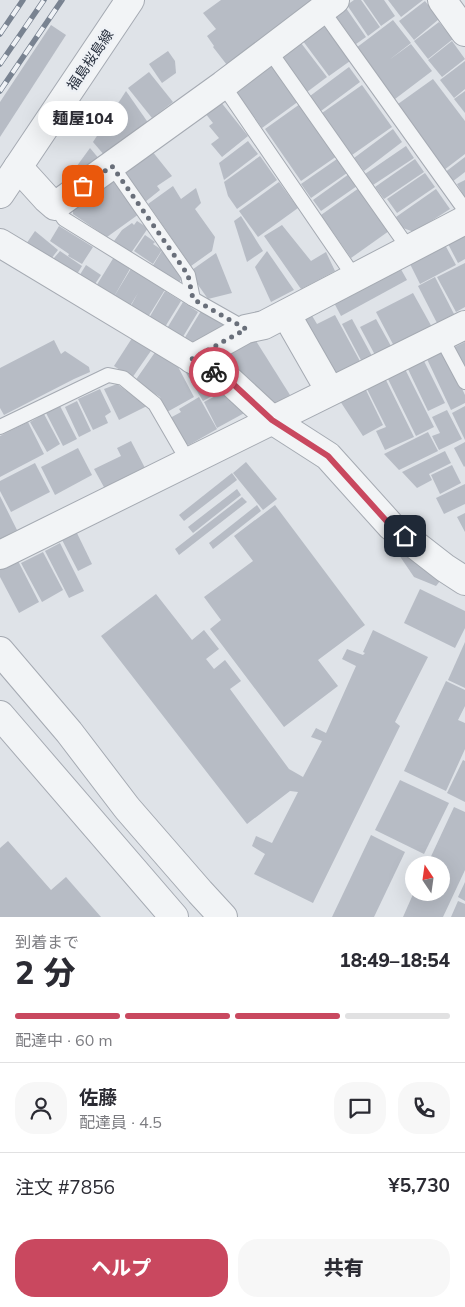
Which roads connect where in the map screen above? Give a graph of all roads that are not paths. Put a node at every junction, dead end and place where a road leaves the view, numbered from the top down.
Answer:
1 (130, 0) edge
2 (442, 0) edge
3 (328, 5) edge
4 (465, 32) edge
5 (269, 50) junction
6 (223, 85) junction
7 (112, 166) junction
8 (18, 167) junction
9 (0, 194) edge
10 (55, 206) junction
11 (465, 210) edge
12 (465, 220) edge
13 (0, 243) edge
14 (409, 249) junction
15 (355, 278) junction
16 (193, 299) junction
17 (286, 314) junction
18 (465, 325) edge
19 (246, 329) junction
20 (441, 337) junction
21 (192, 359) junction
22 (465, 382) edge
23 (330, 391) junction
24 (272, 420) junction
25 (0, 427) edge
26 (188, 461) junction
27 (0, 554) edge
28 (465, 581) edge
29 (0, 651) edge
30 (0, 715) edge
31 (174, 917) edge
32 (222, 917) edge

1 - 8 street, 福島桜島線
2 - 4 street
3 - 5 street
3 - 11 lane
5 - 6 street
5 - 14 lane
6 - 7 street
6 - 15 lane
7 - 10 street
7 - 16 lane
8 - 9 street, 福島桜島線
8 - 10 street
10 - 16 lane
12 - 14 street
13 - 21 street
14 - 15 street
15 - 17 street
16 - 19 lane
17 - 19 street
17 - 23 street
18 - 20 street
19 - 21 street
20 - 22 lane
20 - 23 street
21 - 24 street
23 - 24 street
24 - 26 street
24 - 28 street
25 - 26 lane
26 - 27 street
29 - 32 street
30 - 31 street

